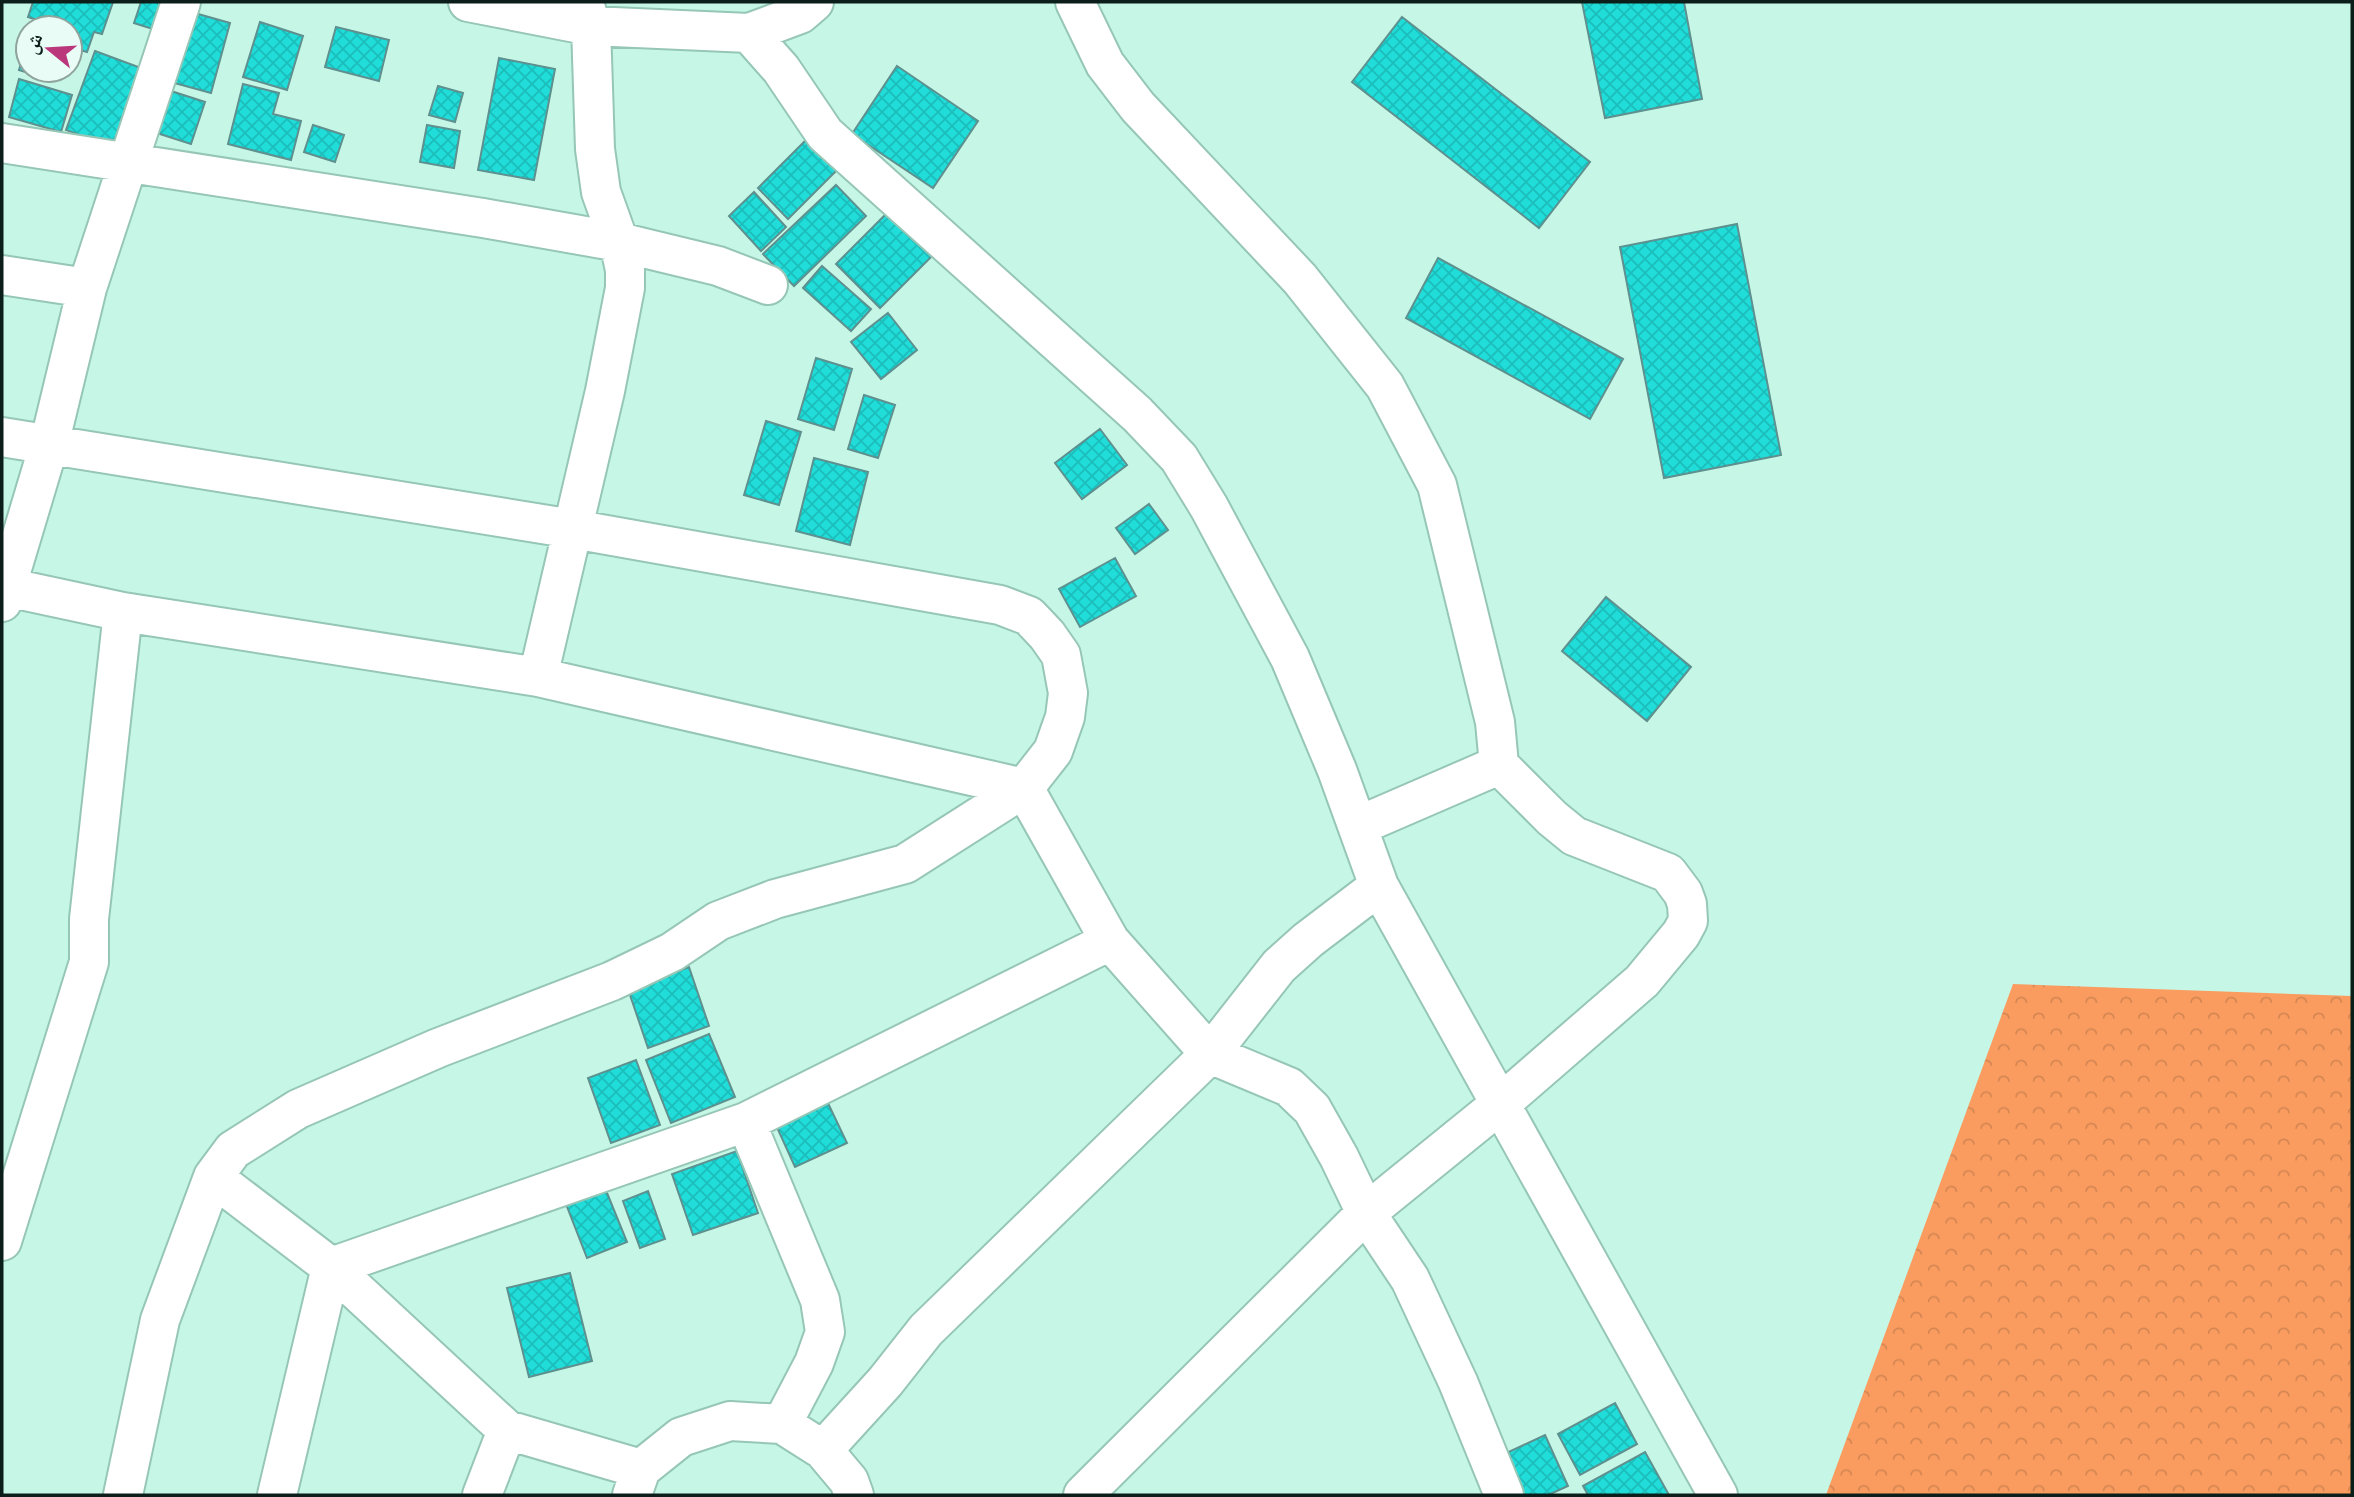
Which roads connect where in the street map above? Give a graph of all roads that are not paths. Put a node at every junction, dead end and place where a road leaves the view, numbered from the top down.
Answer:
1 (181, 2) edge
2 (468, 2) edge
3 (814, 2) edge
4 (1075, 2) edge
5 (587, 14) edge
6 (749, 33) junction
7 (2, 143) edge
8 (129, 163) junction
9 (619, 242) junction
10 (2, 275) edge
11 (768, 285) dead end
12 (87, 288) junction
13 (2, 437) edge
14 (49, 445) junction
15 (572, 529) junction
16 (3, 592) edge
17 (123, 612) junction
18 (538, 677) junction
19 (1499, 765) junction
20 (1024, 788) junction
21 (1358, 826) junction
22 (1379, 886) junction
23 (1110, 941) junction
24 (1210, 1054) junction
25 (1499, 1105) junction
26 (746, 1122) junction
27 (213, 1177) junction
28 (1366, 1213) junction
29 (2, 1241) edge
30 (331, 1267) junction
31 (782, 1424) junction
32 (507, 1430) junction
33 (823, 1450) junction
34 (636, 1482) edge
35 (123, 1495) edge
36 (276, 1495) edge
37 (482, 1495) edge
38 (854, 1495) edge
39 (1083, 1495) edge
40 (1504, 1495) edge
41 (1718, 1495) edge

1 - 8 street
2 - 5 street
3 - 6 street
4 - 19 street
5 - 6 street
5 - 9 street
6 - 21 street
7 - 8 street
8 - 9 street
8 - 12 street
9 - 11 street
9 - 15 street
10 - 12 street
12 - 14 street
13 - 14 street
14 - 15 street
14 - 16 street
15 - 18 street
15 - 20 street
16 - 17 street
17 - 18 street
17 - 29 street
18 - 20 street
19 - 21 street
19 - 25 street
20 - 23 street
20 - 27 street
21 - 22 street
22 - 24 street
22 - 25 street
23 - 24 street
23 - 26 street
24 - 28 street
24 - 33 street
25 - 28 street
25 - 41 street
26 - 30 street
26 - 31 street
27 - 30 street
27 - 35 street
28 - 39 street
28 - 40 street
30 - 32 street
30 - 36 street
31 - 33 street
31 - 34 street
32 - 34 street
32 - 37 street
33 - 38 street

